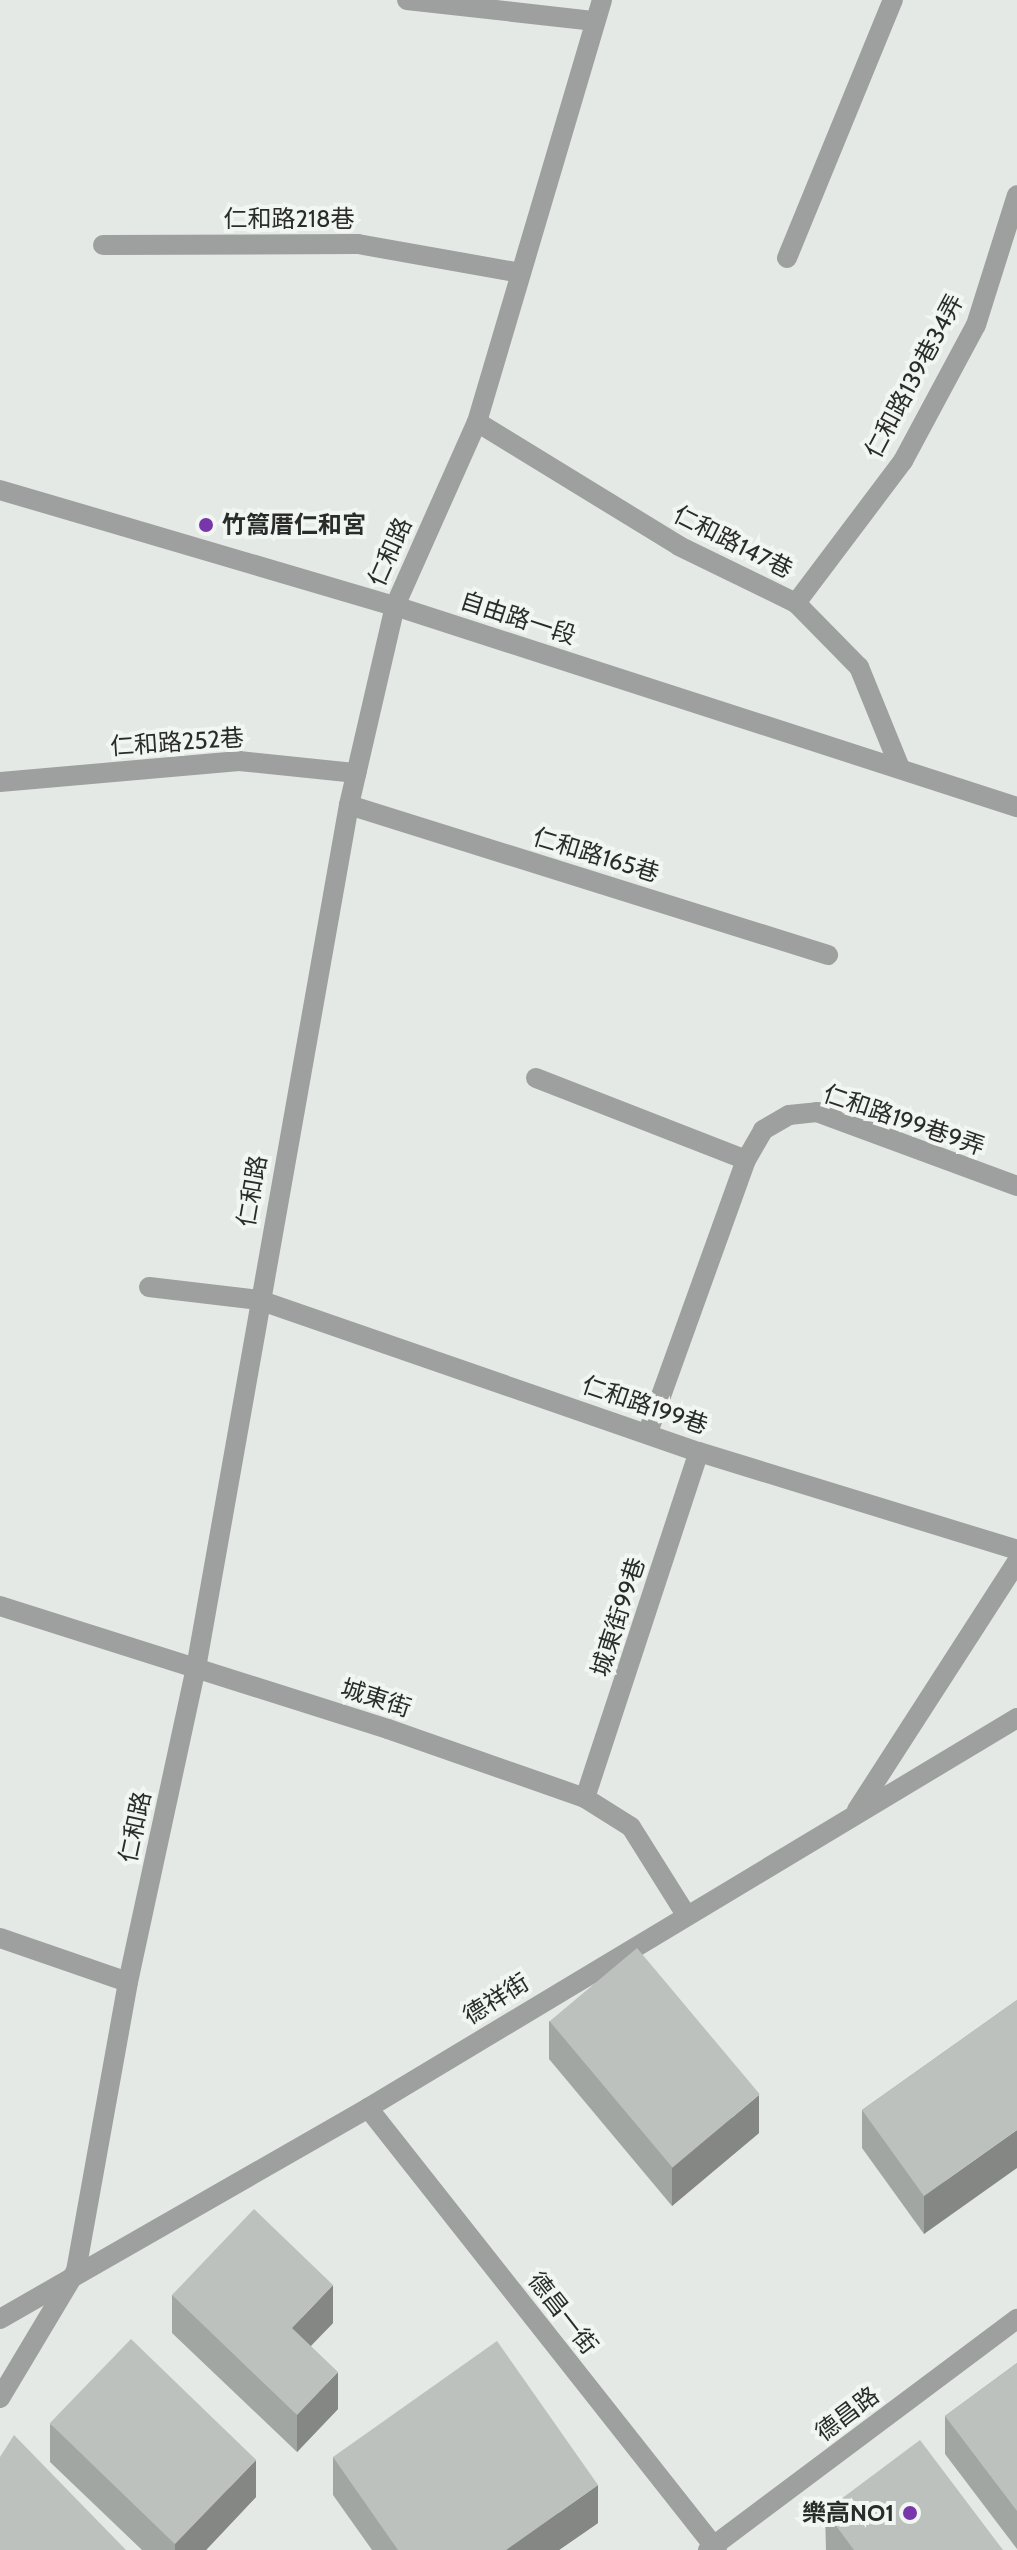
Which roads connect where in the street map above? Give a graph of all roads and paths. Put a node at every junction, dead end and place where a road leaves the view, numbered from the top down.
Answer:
1 (407, 0) edge
2 (602, 0) edge
3 (893, 0) edge
4 (595, 21) junction
5 (1017, 195) edge
6 (103, 245) dead end
7 (787, 258) dead end
8 (520, 273) junction
9 (477, 422) junction
10 (0, 490) edge
11 (796, 603) junction
12 (395, 606) junction
13 (900, 768) junction
14 (356, 773) junction
15 (0, 782) edge
16 (349, 805) junction
17 (1017, 807) edge
18 (828, 955) dead end
19 (536, 1078) dead end
20 (746, 1160) junction
21 (1017, 1186) edge
22 (149, 1287) dead end
23 (259, 1300) junction
24 (648, 1432) junction
25 (699, 1452) junction
26 (1017, 1550) edge
27 (1017, 1562) edge
28 (0, 1606) edge
29 (196, 1668) junction
30 (1017, 1718) edge
31 (585, 1798) junction
32 (853, 1816) junction
33 (685, 1913) junction
34 (0, 1938) edge
35 (128, 1982) junction
36 (368, 2108) junction
37 (76, 2271) junction
38 (0, 2319) edge
39 (1017, 2319) edge
40 (0, 2398) edge
41 (713, 2549) edge

1 - 4 street
2 - 4 street, 仁和路
3 - 7 street
4 - 8 street, 仁和路
5 - 11 street, 仁和路139巷34弄
6 - 8 street, 仁和路218巷
8 - 9 street, 仁和路
9 - 11 street, 仁和路147巷
9 - 12 street, 仁和路
10 - 12 street, 自由路一段
11 - 13 street, 仁和路147巷
12 - 13 street, 自由路一段
12 - 14 street, 仁和路
13 - 17 street, 自由路一段
14 - 15 street, 仁和路252巷
14 - 16 street, 仁和路
16 - 18 street, 仁和路165巷
16 - 23 street, 仁和路
19 - 20 street
20 - 21 street, 仁和路199巷9弄
20 - 24 street, 仁和路199巷9弄
22 - 23 street, 仁和路199巷
23 - 24 street, 仁和路199巷
23 - 29 street, 仁和路
24 - 25 street, 仁和路199巷
25 - 26 street, 仁和路199巷
25 - 31 street, 城東街99巷
27 - 32 street
28 - 29 street, 城東街
29 - 31 street, 城東街
29 - 35 street, 仁和路
30 - 32 street, 德祥街
31 - 33 street, 城東街
32 - 33 street, 德祥街
33 - 36 street, 德祥街
34 - 35 street
35 - 37 street, 仁和路
36 - 37 street, 德祥街
36 - 41 street, 德昌一街
37 - 38 street, 德祥街
37 - 40 street, 仁和路
39 - 41 street, 德昌路

